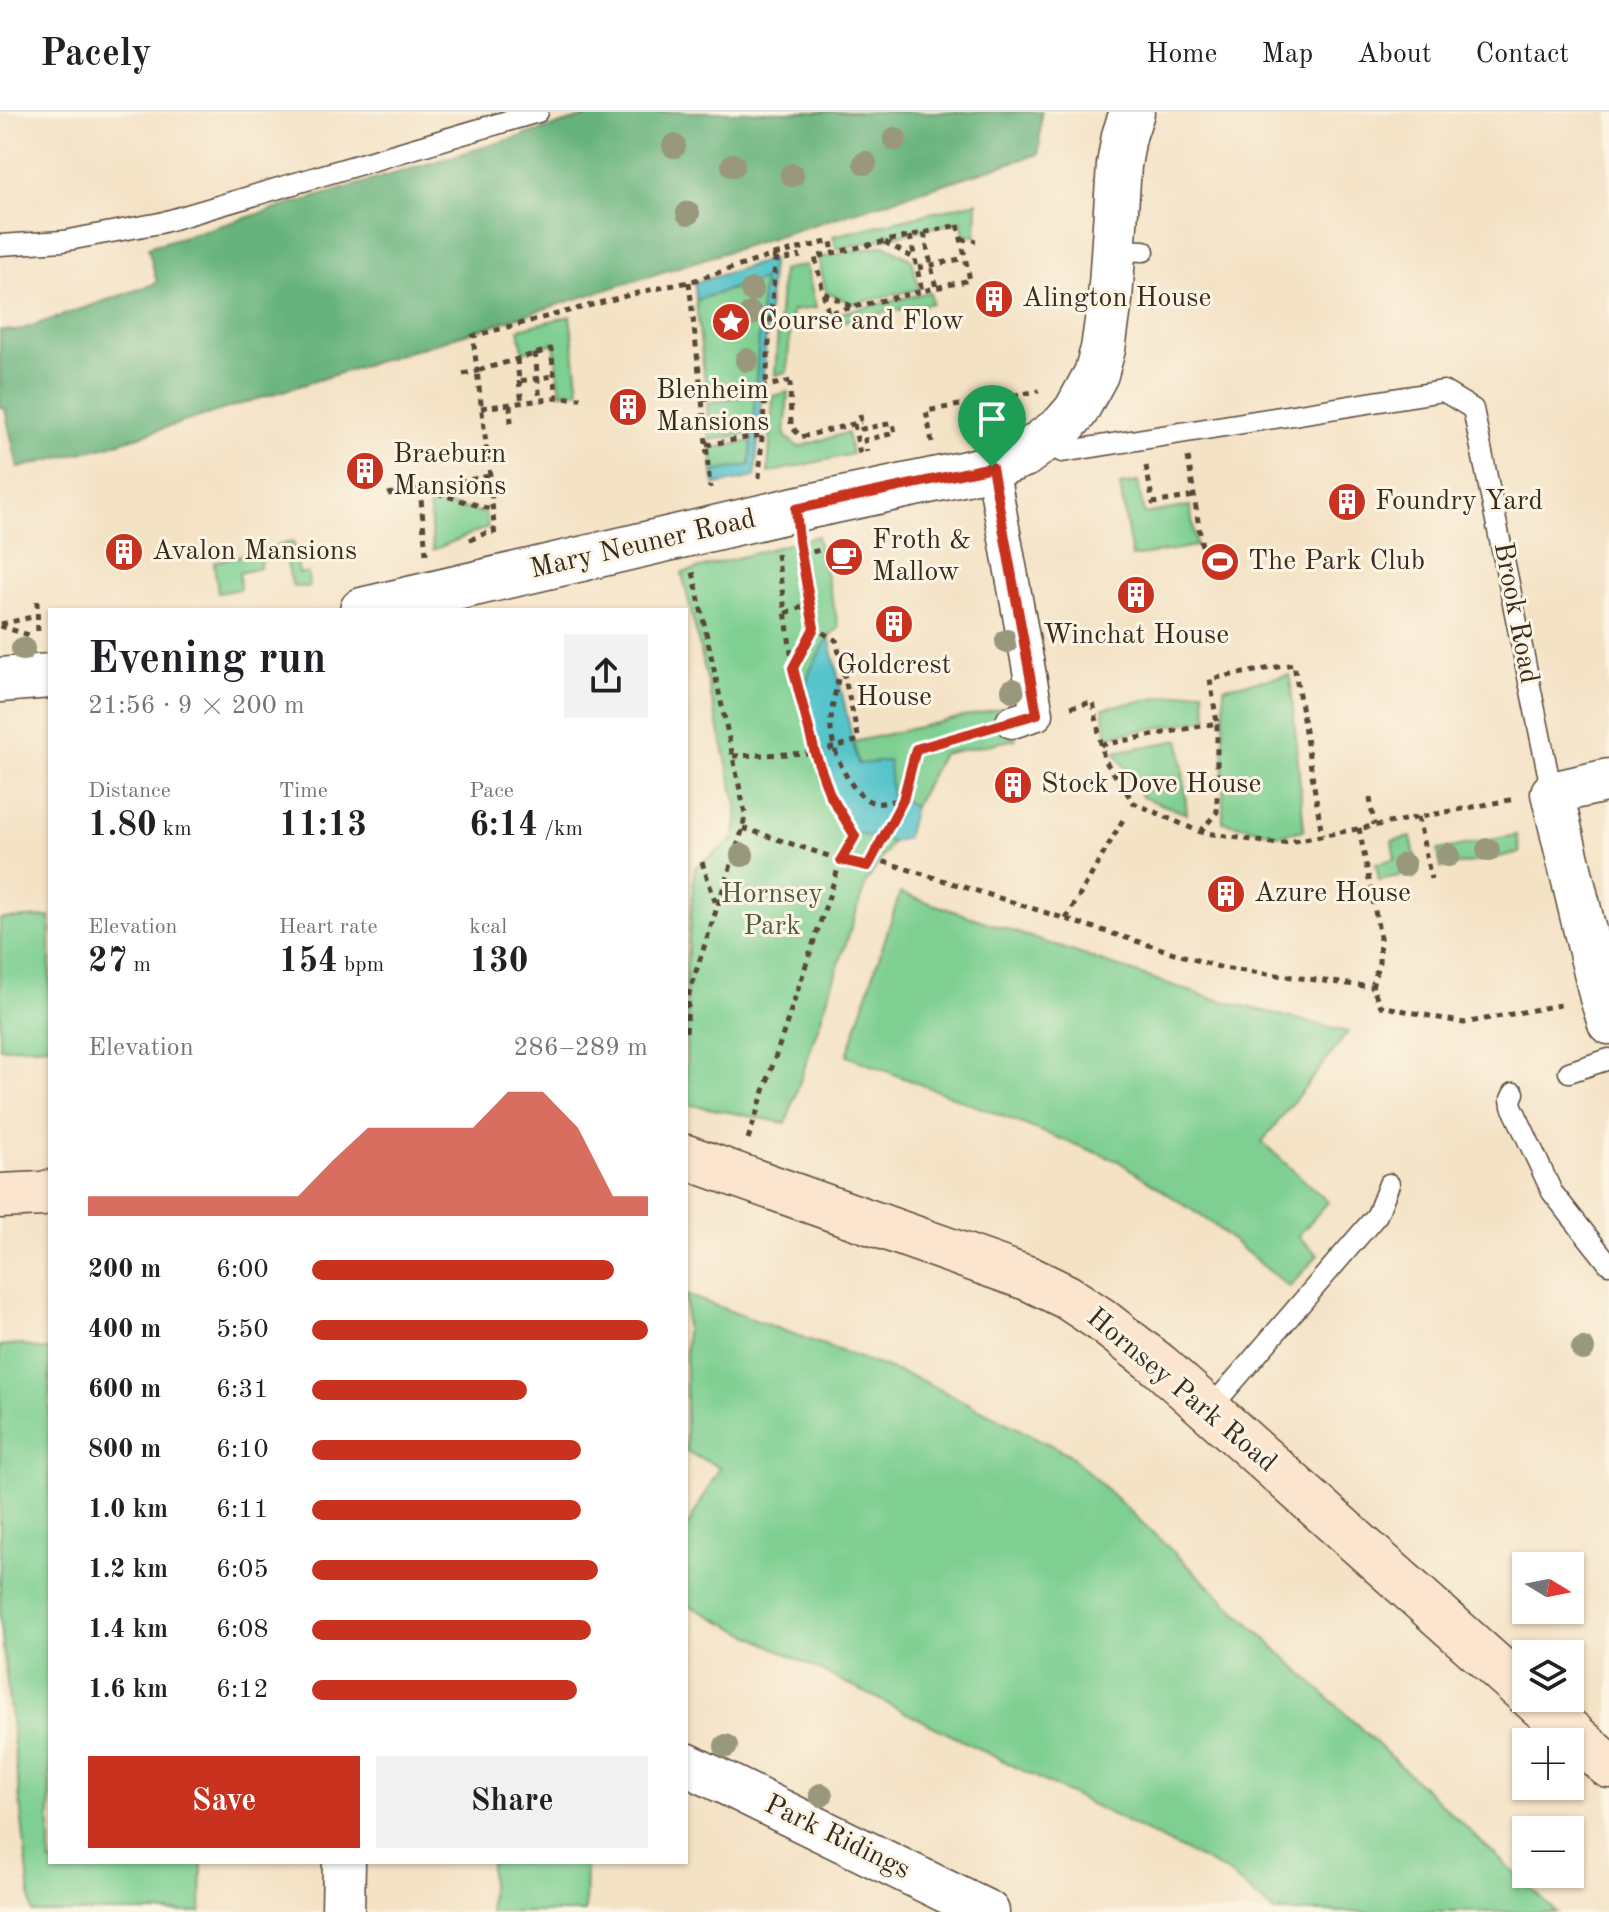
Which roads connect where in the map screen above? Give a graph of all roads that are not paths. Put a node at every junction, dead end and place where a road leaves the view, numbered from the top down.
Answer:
1 (538, 112) edge
2 (1132, 112) edge
3 (0, 245) edge
4 (1052, 408) junction
5 (992, 467) junction
6 (370, 608) edge
7 (48, 676) edge
8 (0, 680) edge
9 (1012, 722) road end
10 (1609, 780) edge
11 (1534, 796) junction
12 (1609, 1023) edge
13 (1609, 1059) edge
14 (1569, 1072) dead end
15 (1514, 1093) dead end
16 (688, 1158) edge
17 (1389, 1184) dead end
18 (48, 1193) edge
19 (0, 1196) edge
20 (1609, 1264) edge
21 (1209, 1410) junction
22 (1512, 1681) edge
23 (1548, 1712) edge
24 (688, 1765) edge
25 (1609, 1766) edge
26 (344, 1864) edge
27 (343, 1912) edge
28 (988, 1912) edge

1 - 3 lane
2 - 4 street, Mary Neuner Road
4 - 5 street, Mary Neuner Road
4 - 11 lane, Brook Road
5 - 6 street, Mary Neuner Road
5 - 9 street
7 - 8 street
10 - 11 street
11 - 12 street, Brook Road
13 - 14 lane
15 - 20 lane
16 - 21 main road, Hornsey Park Road
17 - 21 lane
18 - 19 main road
21 - 22 main road, Hornsey Park Road
23 - 25 main road
24 - 28 street, Park Ridings
26 - 27 street

